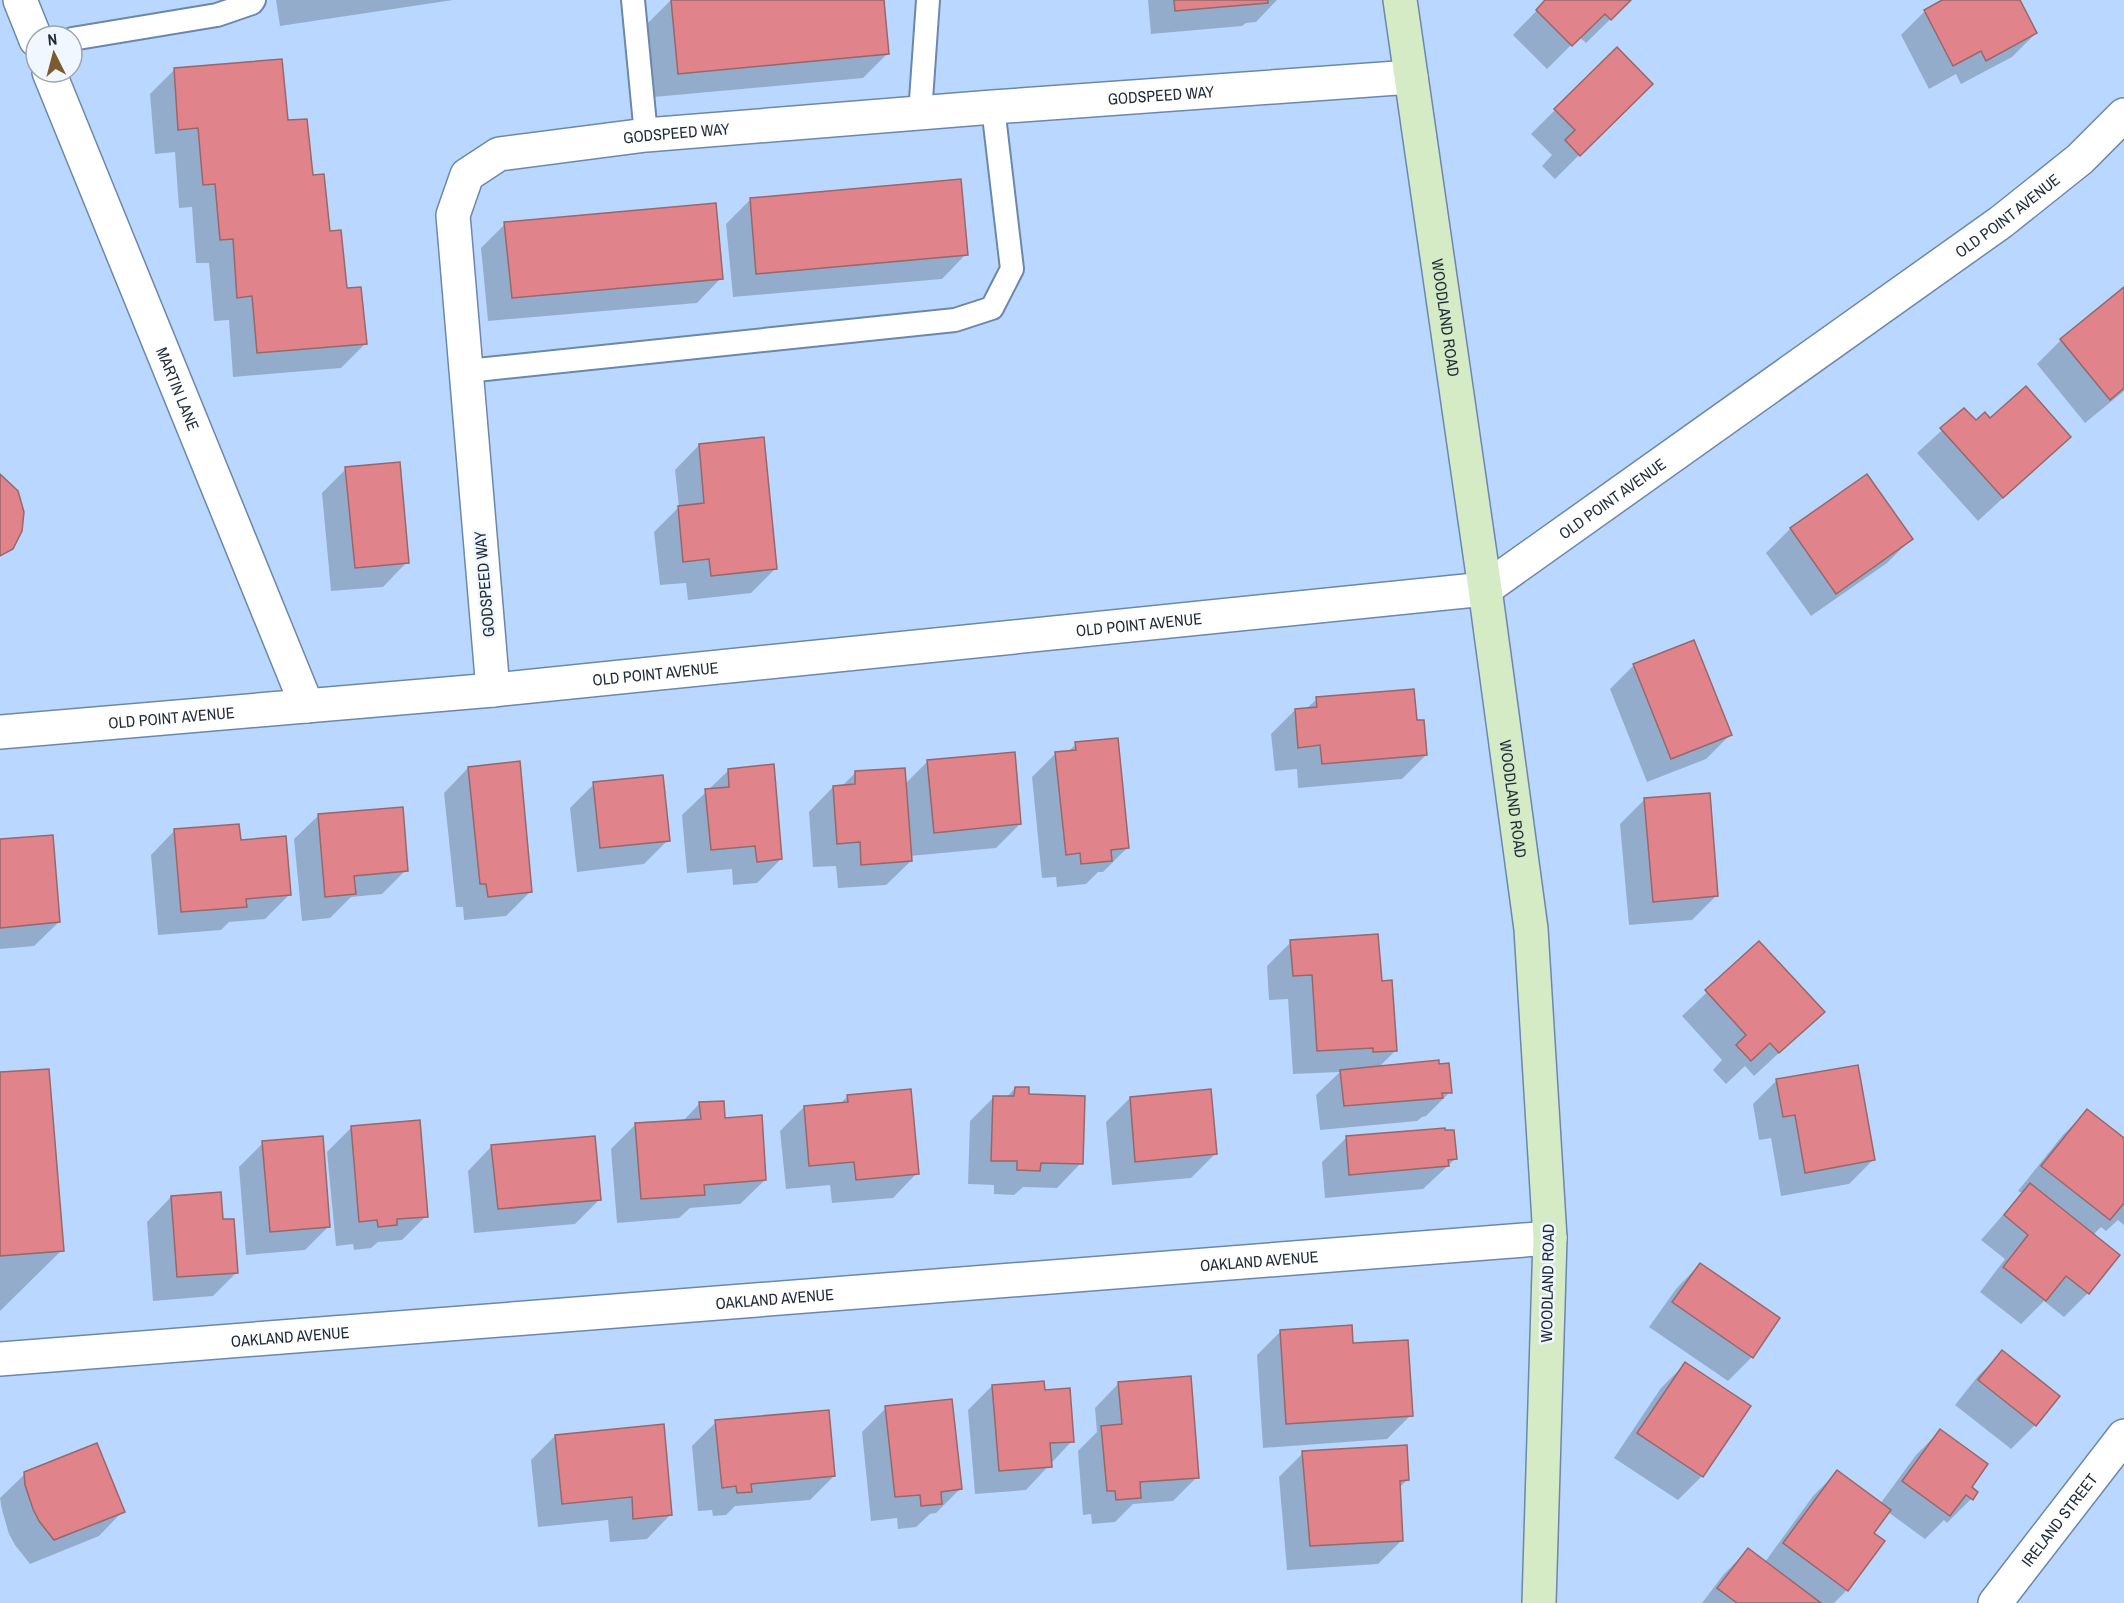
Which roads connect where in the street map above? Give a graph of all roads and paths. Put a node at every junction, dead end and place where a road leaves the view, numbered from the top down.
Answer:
1 (20, 0) edge
2 (254, 0) edge
3 (633, 0) edge
4 (928, 0) edge
5 (1400, 0) edge
6 (30, 24) edge
7 (84, 37) edge
8 (1411, 77) junction
9 (54, 84) edge
10 (993, 107) junction
11 (920, 114) junction
12 (2124, 115) edge
13 (646, 135) junction
14 (467, 372) junction
15 (1485, 589) junction
16 (493, 690) junction
17 (307, 706) junction
18 (0, 732) edge
19 (1550, 1238) junction
20 (0, 1359) edge
21 (2124, 1436) edge
22 (1539, 1603) edge
23 (1995, 1603) edge

1 - 6 street
2 - 7 lane
3 - 13 lane
4 - 11 lane
5 - 8 main road, WOODLAND ROAD
8 - 10 street, GODSPEED WAY
8 - 15 main road, WOODLAND ROAD
9 - 17 street, MARTIN LANE
10 - 11 street, GODSPEED WAY
10 - 14 lane
11 - 13 street, GODSPEED WAY
12 - 15 street, OLD POINT AVENUE
13 - 14 street, GODSPEED WAY
14 - 16 street, GODSPEED WAY
15 - 16 street, OLD POINT AVENUE
15 - 19 main road, WOODLAND ROAD
16 - 17 street, OLD POINT AVENUE
17 - 18 street, OLD POINT AVENUE
19 - 20 street, OAKLAND AVENUE
19 - 22 main road, WOODLAND ROAD
21 - 23 street, IRELAND STREET

